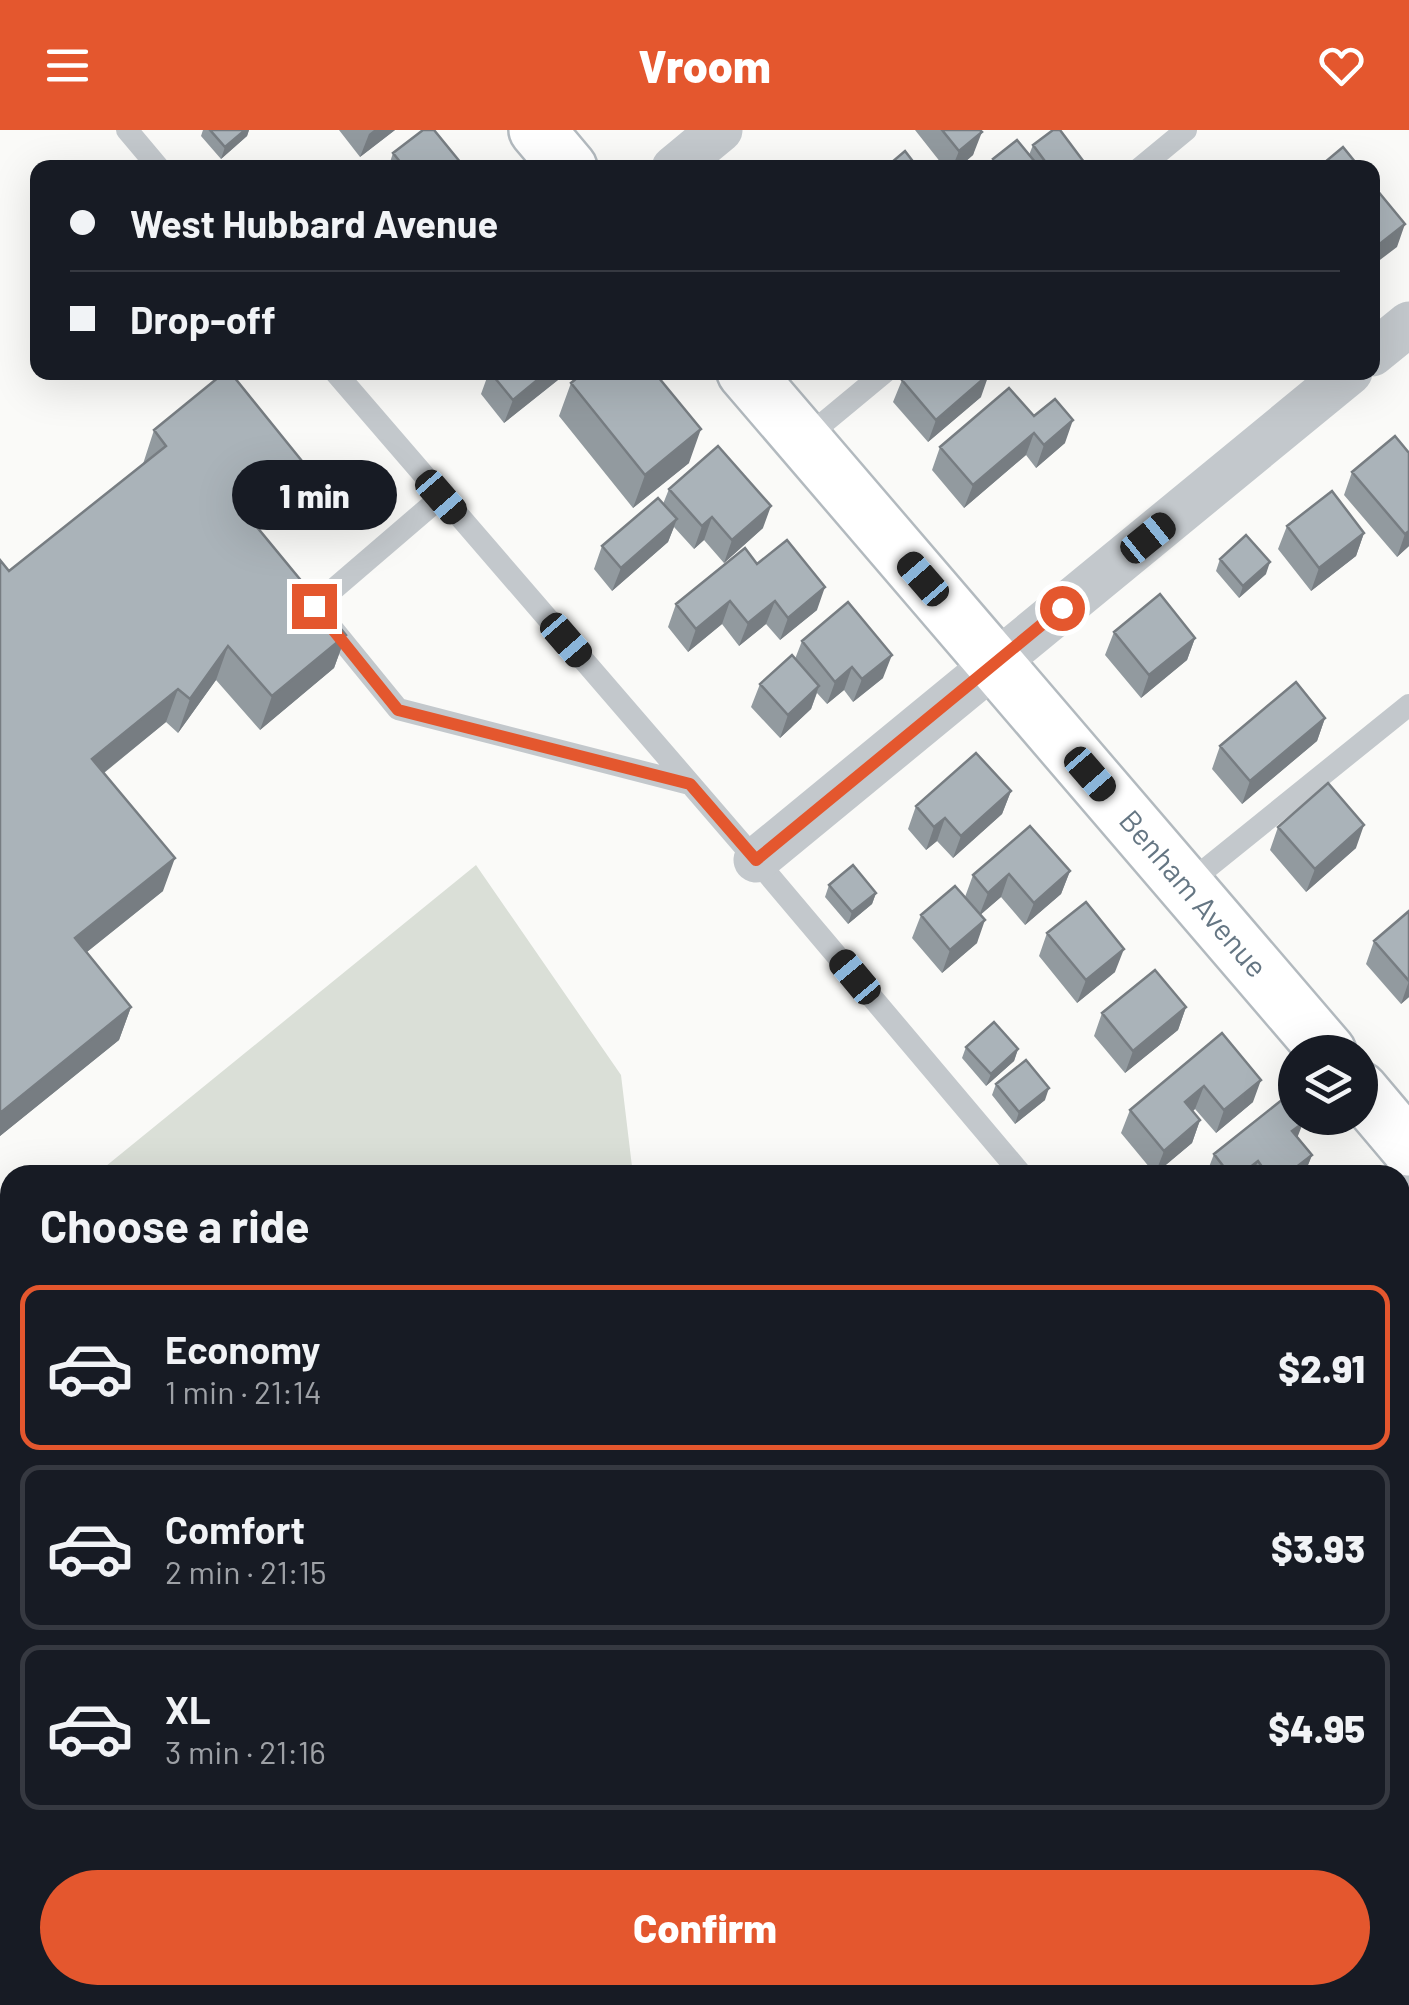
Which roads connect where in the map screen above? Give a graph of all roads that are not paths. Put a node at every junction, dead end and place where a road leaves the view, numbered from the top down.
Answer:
1 (127, 130) edge
2 (537, 130) edge
3 (720, 130) edge
4 (1186, 130) edge
5 (152, 160) edge
6 (562, 160) edge
7 (684, 160) edge
8 (1150, 160) edge
9 (1409, 324) edge
10 (1380, 348) edge
11 (341, 380) edge
12 (752, 380) edge
13 (876, 380) edge
14 (1340, 380) edge
15 (803, 440) junction
16 (441, 497) junction
17 (995, 662) junction
18 (1409, 704) edge
19 (690, 784) junction
20 (756, 860) junction
21 (1186, 885) junction
22 (1314, 1035) edge
23 (1378, 1111) edge
24 (1409, 1148) edge
25 (1014, 1165) edge

1 - 5 lane
2 - 6 main road
3 - 7 street
4 - 8 lane
9 - 10 street
11 - 16 lane
12 - 15 main road, Benham Avenue
13 - 15 lane
14 - 17 street
15 - 17 main road, Benham Avenue
16 - 19 lane
16 - 19 lane
17 - 20 street
17 - 21 main road, Benham Avenue
18 - 21 lane
19 - 20 lane
20 - 25 lane
21 - 22 main road, Benham Avenue
23 - 24 main road

